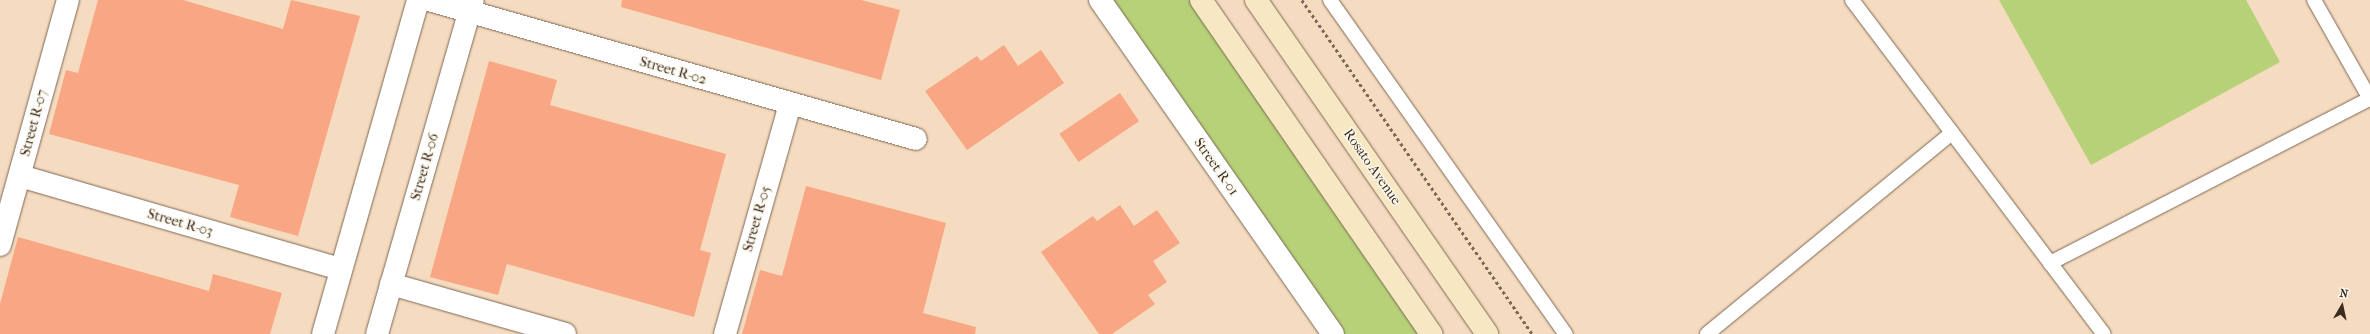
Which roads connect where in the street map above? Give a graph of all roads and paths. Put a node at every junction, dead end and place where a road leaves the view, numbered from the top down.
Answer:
1 (68, 0) edge
2 (418, 0) edge
3 (429, 0) edge
4 (1100, 0) edge
5 (1201, 0) edge
6 (1256, 0) edge
7 (1302, 0) edge
8 (1330, 0) edge
9 (1852, 0) edge
10 (2314, 0) edge
11 (471, 6) edge
12 (2369, 99) edge
13 (790, 105) junction
14 (1952, 133) junction
15 (916, 139) dead end
16 (20, 176) junction
17 (0, 245) edge
18 (2050, 263) junction
19 (341, 269) junction
20 (391, 284) junction
21 (323, 334) edge
22 (377, 334) edge
23 (565, 334) edge
24 (724, 334) edge
25 (1333, 334) edge
26 (1431, 334) edge
27 (1487, 334) edge
28 (1532, 334) edge
29 (1566, 334) edge
30 (1707, 334) edge
31 (2104, 334) edge

1 - 16 street, Street R-07
2 - 19 street
3 - 11 street, Street R-02
4 - 25 street, Street R-01
5 - 26 street
6 - 27 street, Rosato Avenue
7 - 28 path
8 - 29 lane
9 - 14 lane
10 - 12 lane
11 - 13 street, Street R-02
11 - 20 street, Street R-06
12 - 18 lane
13 - 15 street, Street R-02
13 - 24 street, Street R-05
14 - 18 lane
14 - 30 lane
16 - 17 street, Street R-07
16 - 19 street, Street R-03
18 - 31 lane
19 - 21 street
20 - 22 street, Street R-06
20 - 23 street

